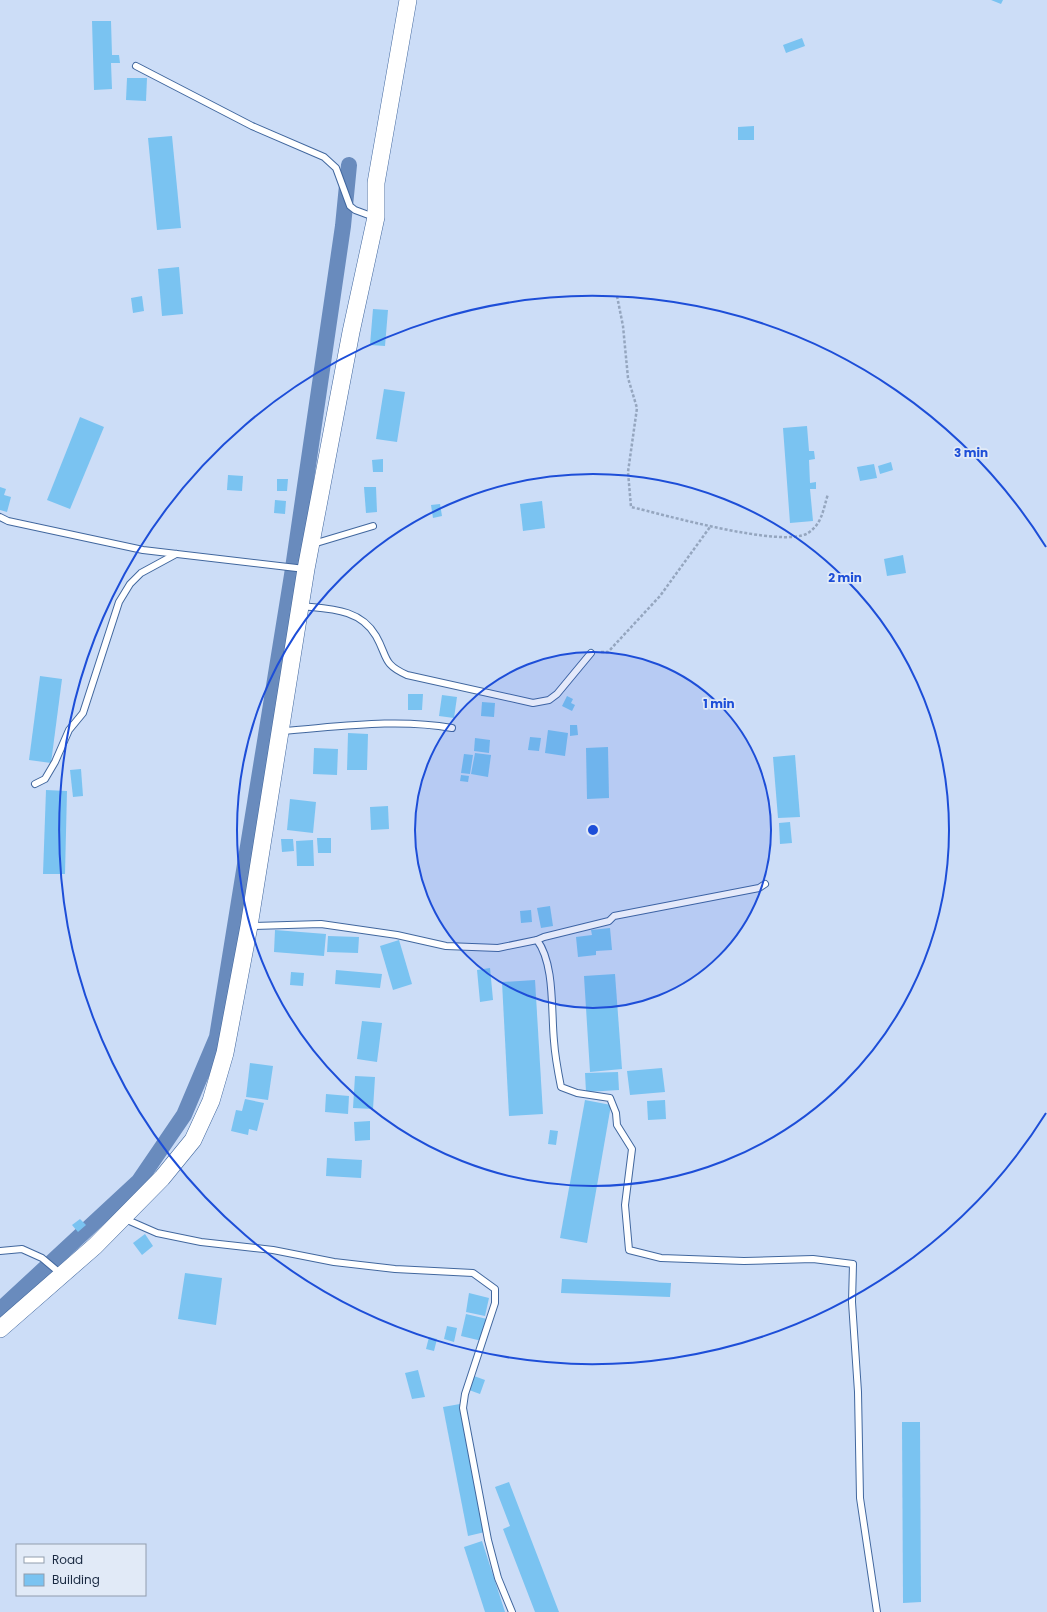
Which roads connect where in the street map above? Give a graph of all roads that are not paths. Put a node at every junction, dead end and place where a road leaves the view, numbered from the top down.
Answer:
1 (408, 0) edge
2 (136, 66) dead end
3 (376, 217) junction
4 (0, 517) edge
5 (373, 526) dead end
6 (311, 544) junction
7 (176, 554) junction
8 (306, 569) junction
9 (301, 606) junction
10 (591, 653) road end
11 (452, 728) dead end
12 (281, 731) junction
13 (35, 784) dead end
14 (765, 884) dead end
15 (249, 926) junction
16 (538, 940) junction
17 (124, 1218) junction
18 (0, 1251) edge
19 (62, 1275) junction
20 (0, 1329) edge
21 (512, 1612) edge
22 (877, 1612) edge

1 - 3 street
2 - 3 lane
3 - 6 street
4 - 7 lane
5 - 6 lane
6 - 8 street
7 - 8 lane
7 - 13 lane
8 - 9 street
9 - 10 lane
9 - 12 street
11 - 12 lane
12 - 15 street
14 - 16 lane
15 - 16 lane
15 - 17 street
16 - 22 lane
17 - 19 street
17 - 21 lane
18 - 19 lane
19 - 20 street

